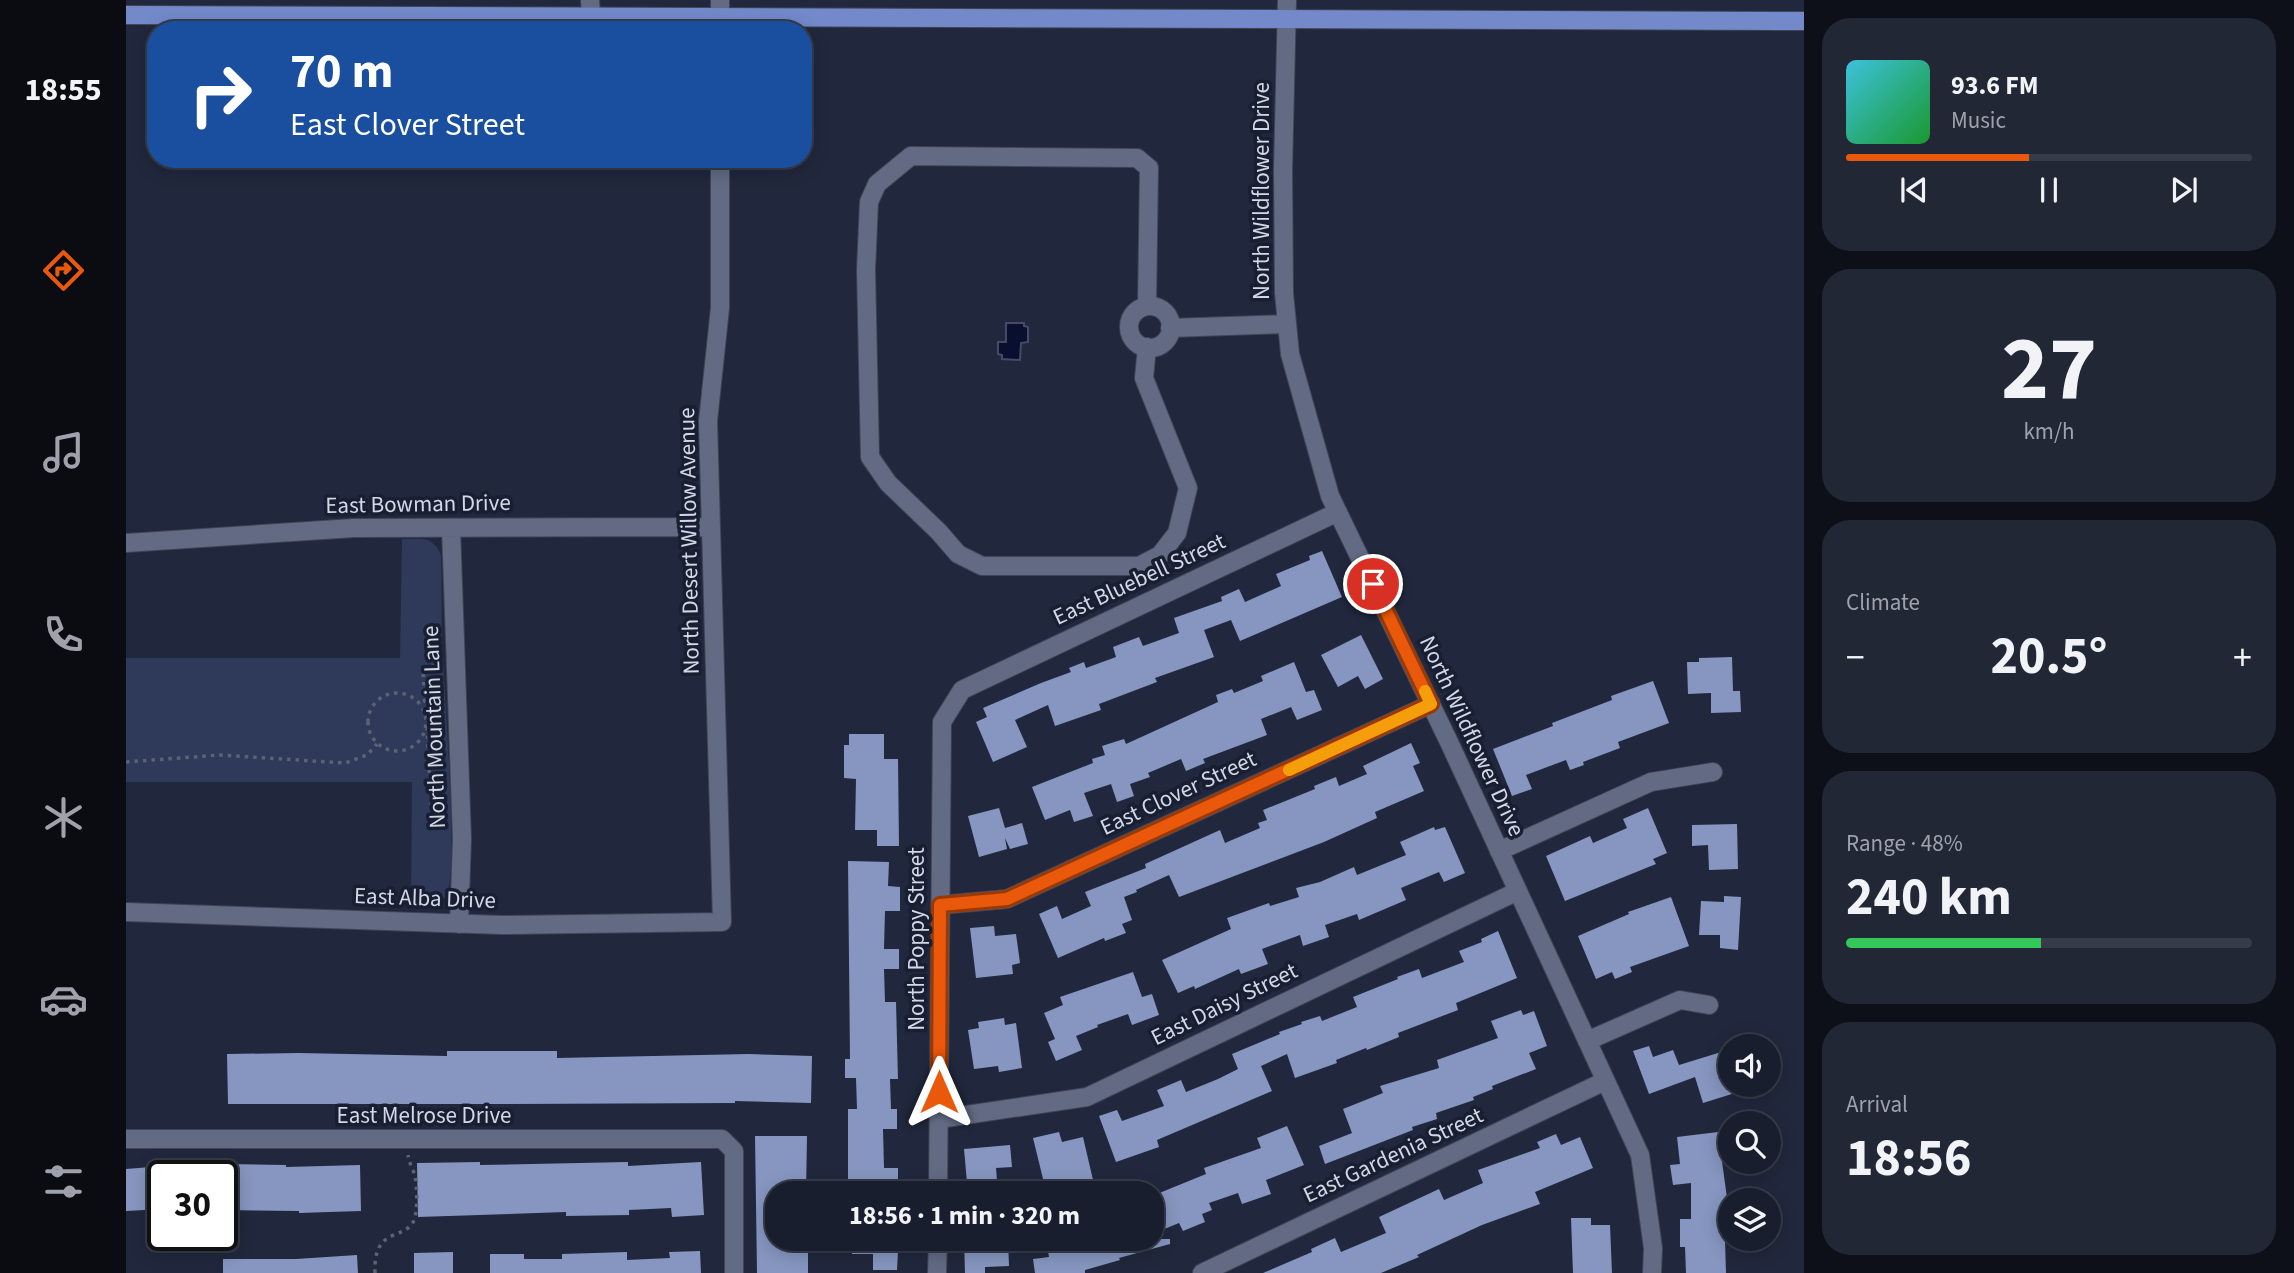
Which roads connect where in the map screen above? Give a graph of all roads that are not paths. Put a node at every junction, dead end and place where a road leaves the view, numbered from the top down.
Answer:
1 (590, 8) edge
2 (1287, 9) edge
3 (126, 15) edge
4 (720, 15) edge
5 (1804, 21) edge
6 (720, 168) edge
7 (1147, 306) junction
8 (1287, 324) junction
9 (1170, 328) junction
10 (1147, 348) junction
11 (1338, 512) junction
12 (451, 527) junction
13 (711, 527) junction
14 (126, 543) edge
15 (962, 690) joint
16 (1431, 704) junction
17 (1713, 772) dead end
18 (1499, 850) junction
19 (1518, 891) junction
20 (940, 905) junction
21 (126, 912) edge
22 (722, 922) joint
23 (459, 924) junction
24 (1709, 1005) dead end
25 (1587, 1041) junction
26 (1605, 1081) junction
27 (939, 1119) junction
28 (126, 1139) edge
29 (938, 1181) edge
30 (937, 1251) edge
31 (734, 1273) edge
32 (937, 1273) edge
33 (1202, 1273) edge
34 (1652, 1273) edge

1 - 3 main road
1 - 4 main road
2 - 4 main road
2 - 5 main road
2 - 8 street, North Wildflower Drive
6 - 13 street, North Desert Willow Avenue
7 - 9 street
7 - 10 street
7 - 10 street
8 - 9 street
8 - 11 street, North Wildflower Drive
9 - 10 street
11 - 15 street, East Bluebell Street
11 - 16 street, North Wildflower Drive
12 - 13 street, East Bowman Drive
12 - 14 street, East Bowman Drive
12 - 23 street, North Mountain Lane
13 - 22 street, North Desert Willow Avenue
15 - 20 street, North Poppy Street
16 - 18 street, North Wildflower Drive
16 - 20 street, East Clover Street
17 - 18 street
18 - 19 street, North Wildflower Drive
19 - 25 street, North Wildflower Drive
19 - 27 street, East Daisy Street
20 - 27 street, North Poppy Street
21 - 23 street, East Alba Drive
22 - 23 street, East Alba Drive
24 - 25 street
25 - 26 street, North Wildflower Drive
26 - 33 street, East Gardenia Street
26 - 34 street, North Wildflower Drive
27 - 29 street, North Poppy Street
28 - 31 street, East Melrose Drive
30 - 32 street

